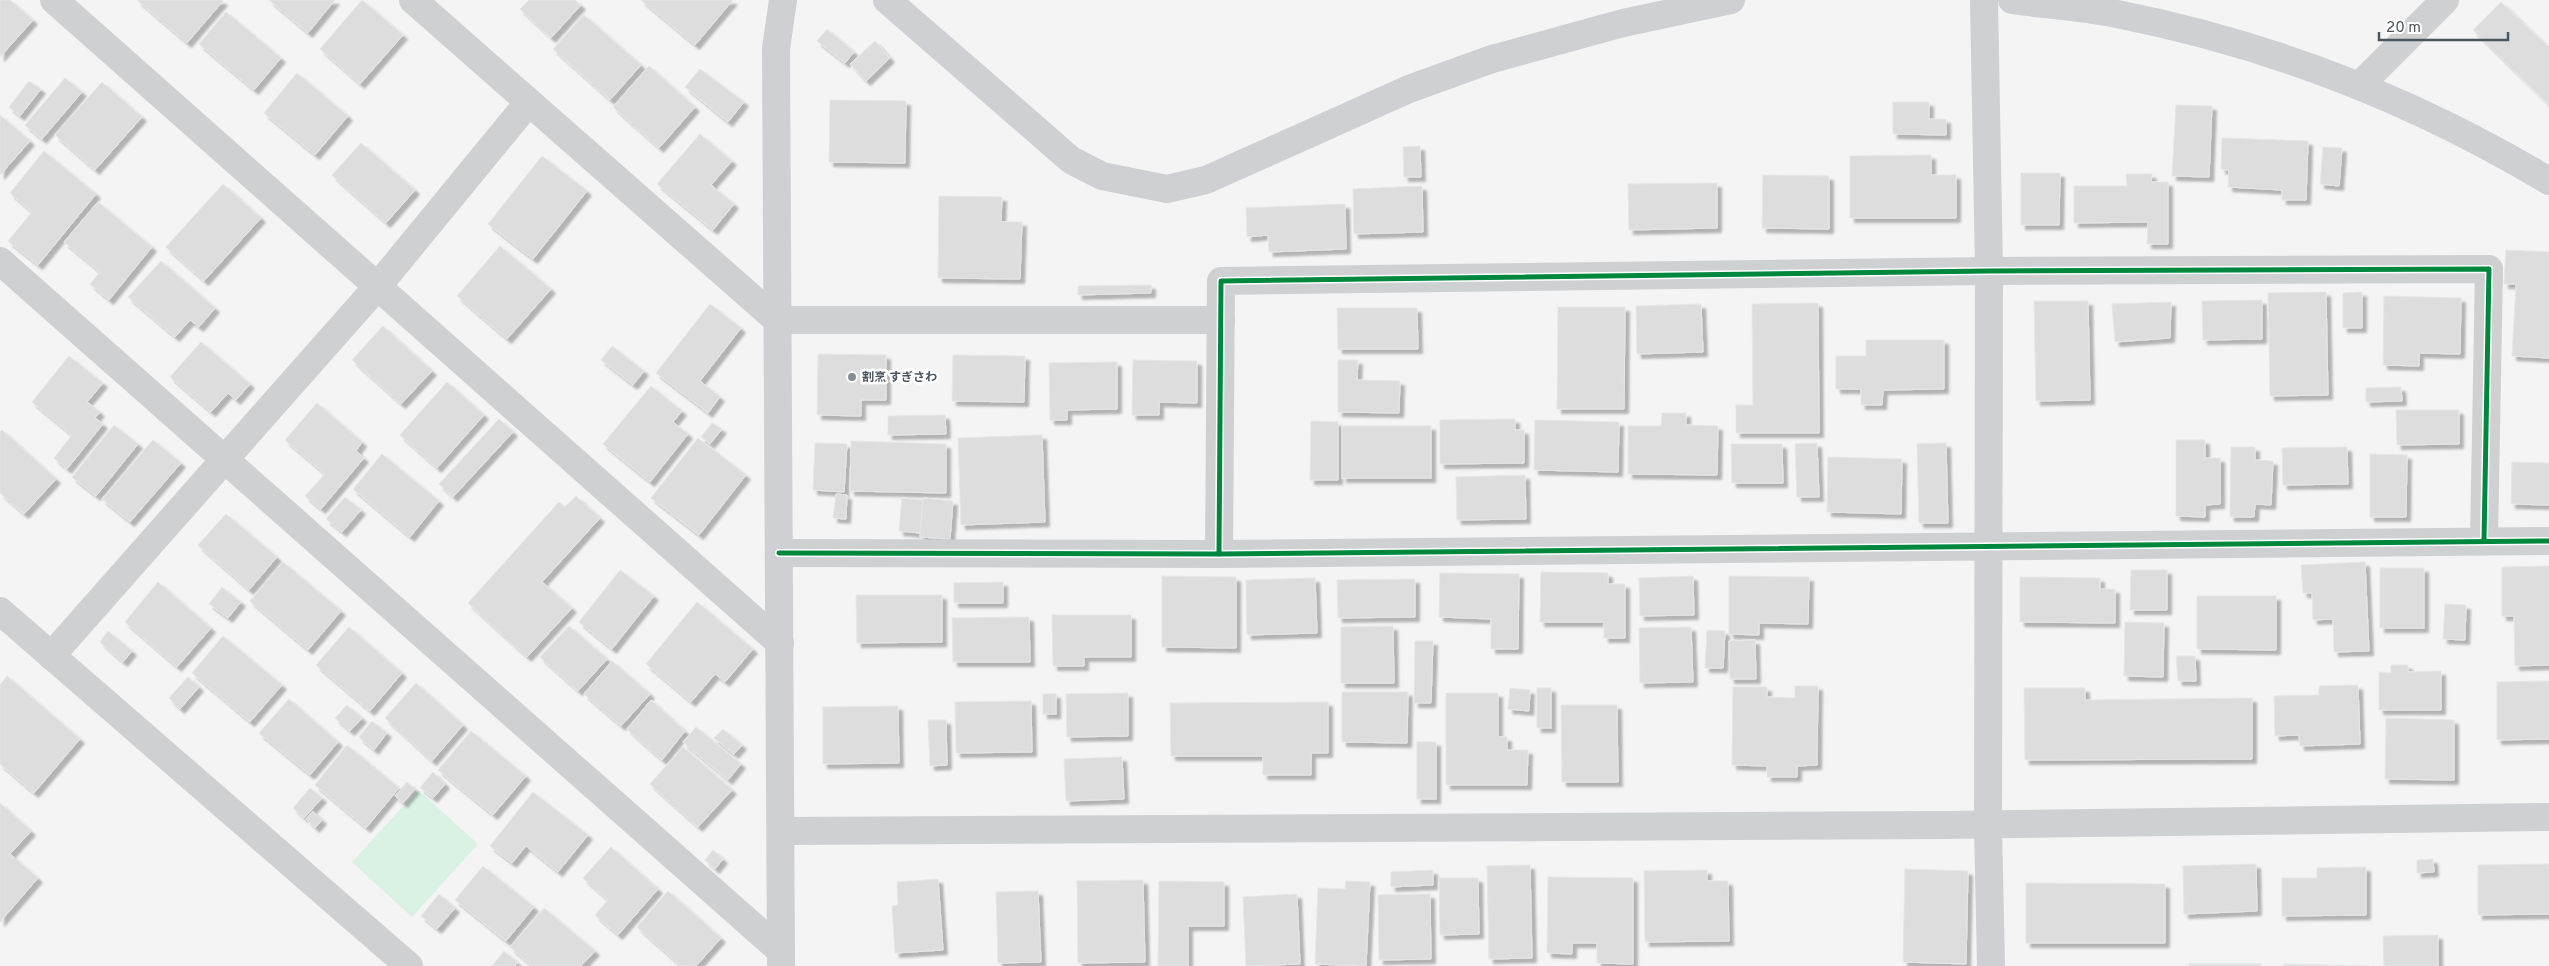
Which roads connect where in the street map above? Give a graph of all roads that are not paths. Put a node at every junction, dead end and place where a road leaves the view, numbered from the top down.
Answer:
1 (54, 0) edge
2 (412, 0) edge
3 (783, 0) edge
4 (887, 0) edge
5 (1731, 0) edge
6 (1984, 0) edge
7 (2012, 0) edge
8 (2445, 0) edge
9 (2359, 86) junction
10 (528, 103) junction
11 (2549, 181) edge
12 (0, 261) edge
13 (1989, 271) junction
14 (377, 287) junction
15 (777, 320) junction
16 (1221, 320) junction
17 (224, 459) junction
18 (2484, 541) junction
19 (2549, 541) edge
20 (1987, 546) junction
21 (780, 553) junction
22 (1219, 554) junction
23 (0, 611) edge
24 (780, 643) junction
25 (51, 656) junction
26 (2549, 817) edge
27 (1988, 825) junction
28 (781, 832) junction
29 (781, 958) edge
30 (409, 966) edge
31 (1991, 966) edge

1 - 14 street
2 - 10 street
3 - 15 street
4 - 5 street
6 - 13 street
7 - 9 street
8 - 9 street
9 - 11 street
10 - 14 street
10 - 15 street
12 - 17 street
13 - 16 street
13 - 18 street
13 - 20 street
14 - 17 street
14 - 24 street
15 - 16 street
15 - 21 street
16 - 22 street
17 - 25 street
17 - 29 street
18 - 19 street
18 - 20 street
20 - 22 street
20 - 27 street
21 - 22 street
21 - 24 street
23 - 25 street
24 - 28 street
25 - 30 street
26 - 27 street
27 - 28 street
27 - 31 street
28 - 29 street

